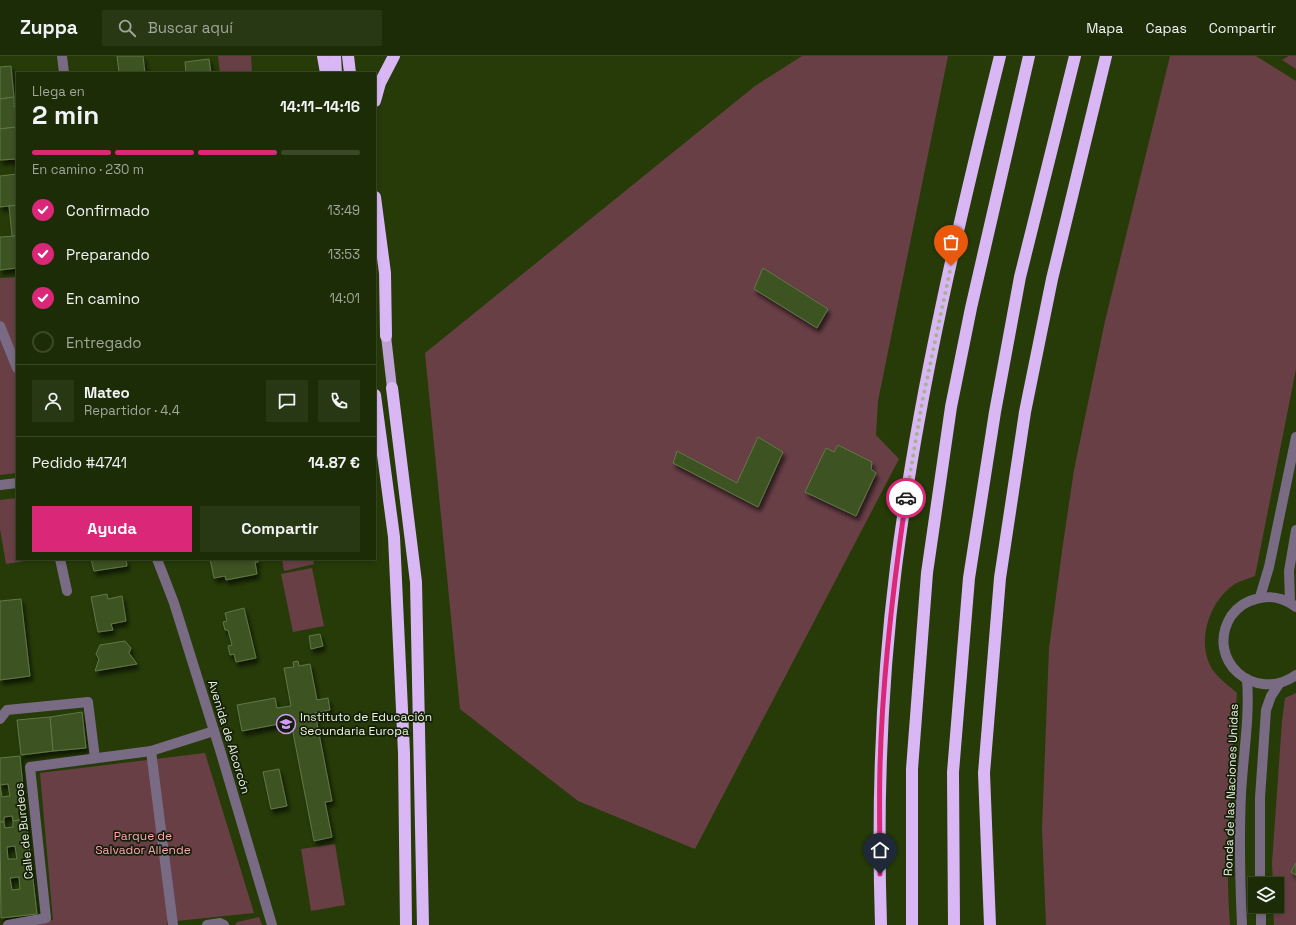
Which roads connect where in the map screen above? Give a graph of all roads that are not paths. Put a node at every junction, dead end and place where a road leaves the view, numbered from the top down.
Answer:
1 (62, 56) edge
2 (324, 56) edge
3 (335, 56) edge
4 (348, 56) edge
5 (394, 56) edge
6 (1000, 56) edge
7 (1029, 56) edge
8 (1075, 56) edge
9 (1106, 56) edge
10 (64, 72) edge
11 (326, 72) edge
12 (336, 72) edge
13 (350, 72) edge
14 (376, 97) edge
15 (376, 205) edge
16 (376, 261) edge
17 (0, 326) edge
18 (386, 336) junction
19 (16, 366) edge
20 (392, 388) joint
21 (376, 402) edge
22 (1296, 437) edge
23 (16, 483) edge
24 (0, 485) edge
25 (1296, 530) edge
26 (60, 560) edge
27 (158, 560) edge
28 (67, 591) dead end
29 (1260, 598) junction
30 (1293, 604) edge
31 (1296, 675) edge
32 (1247, 679) junction
33 (1279, 684) junction
34 (0, 719) edge
35 (214, 731) junction
36 (151, 751) junction
37 (95, 758) junction
38 (1260, 877) edge
39 (1261, 913) edge
40 (8, 925) edge
41 (173, 925) edge
42 (207, 925) edge
43 (224, 925) edge
44 (272, 925) edge
45 (406, 925) edge
46 (424, 925) edge
47 (881, 925) edge
48 (912, 925) edge
49 (954, 925) edge
50 (990, 925) edge
51 (1242, 925) edge
52 (1262, 925) edge

1 - 10 street
2 - 11 highway
3 - 12 highway
4 - 13 highway
5 - 14 highway
6 - 47 highway
7 - 48 highway
8 - 49 highway
9 - 50 highway
15 - 18 highway
16 - 18 highway
17 - 19 street
18 - 20 main road
20 - 46 highway
21 - 45 highway
22 - 29 street
23 - 24 street
25 - 30 street
26 - 28 street
27 - 35 street, Avenida de Alcorcón
29 - 30 street
29 - 32 street
31 - 33 street
32 - 33 street
32 - 51 street, Ronda de las Naciones Unidas
33 - 38 street
34 - 37 street
35 - 36 street, Calle de Burdeos
35 - 44 street, Avenida de Alcorcón
36 - 37 street, Calle de Burdeos
36 - 41 street
37 - 40 street, Calle de Burdeos
39 - 52 street
42 - 43 street

